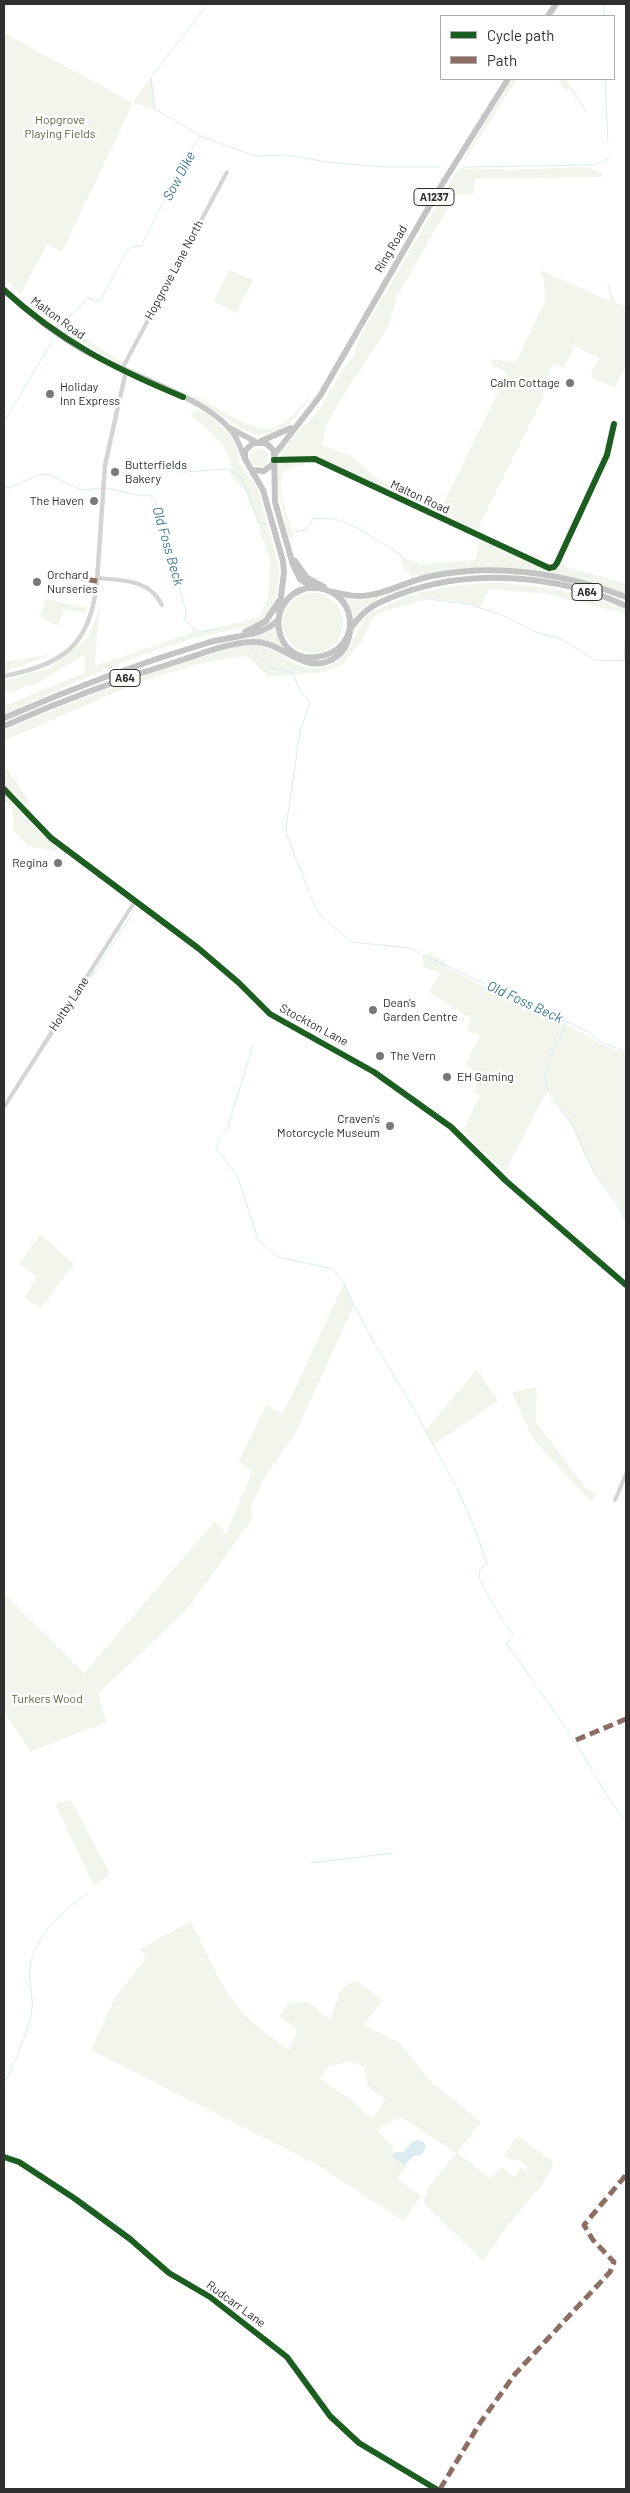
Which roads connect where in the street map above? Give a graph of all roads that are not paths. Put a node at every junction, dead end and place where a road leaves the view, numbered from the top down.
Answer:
1 (556, 4) edge
2 (549, 15) edge
3 (507, 80) edge
4 (227, 172) dead end
5 (4, 290) edge
6 (124, 370) junction
7 (614, 424) dead end
8 (228, 427) junction
9 (293, 428) junction
10 (258, 442) junction
11 (245, 459) junction
12 (274, 459) junction
13 (252, 470) junction
14 (288, 549) junction
15 (98, 578) junction
16 (313, 588) junction
17 (328, 591) junction
18 (338, 593) junction
19 (626, 597) edge
20 (280, 598) junction
21 (162, 605) dead end
22 (626, 606) edge
23 (278, 617) junction
24 (351, 630) junction
25 (237, 635) junction
26 (4, 676) edge
27 (4, 718) edge
28 (4, 726) edge
29 (4, 790) edge
30 (135, 901) junction
31 (4, 1107) edge
32 (626, 1285) edge
33 (626, 1474) edge
34 (625, 1483) edge
35 (615, 1500) dead end
36 (4, 2156) edge
37 (436, 2489) edge

1 - 2 highway
3 - 9 highway, Ring Road / A1237
4 - 6 street, Hopgrove Lane North
5 - 6 main road, Malton Road
6 - 8 main road, Malton Road
6 - 15 street
7 - 12 street, Malton Road
8 - 10 main road, Malton Road
8 - 11 main road, Malton Road
9 - 10 highway, Ring Road / A1237
9 - 12 highway, Ring Road / A1237
10 - 11 highway
10 - 12 highway
11 - 13 highway
12 - 13 highway
12 - 14 highway
13 - 20 highway
14 - 16 highway
14 - 18 highway, A64
15 - 21 street
15 - 26 street
16 - 17 highway
16 - 23 highway
17 - 18 highway, A64
17 - 24 highway
18 - 19 highway, A64
20 - 23 highway
20 - 25 highway
22 - 24 highway, A64
23 - 24 highway
23 - 25 highway, A64
24 - 28 highway, A64
25 - 27 highway, A64
29 - 30 street, Stockton Lane
30 - 31 street, Holtby Lane
30 - 32 street, Stockton Lane
33 - 34 street
34 - 35 street
36 - 37 street, Rudcarr Lane

